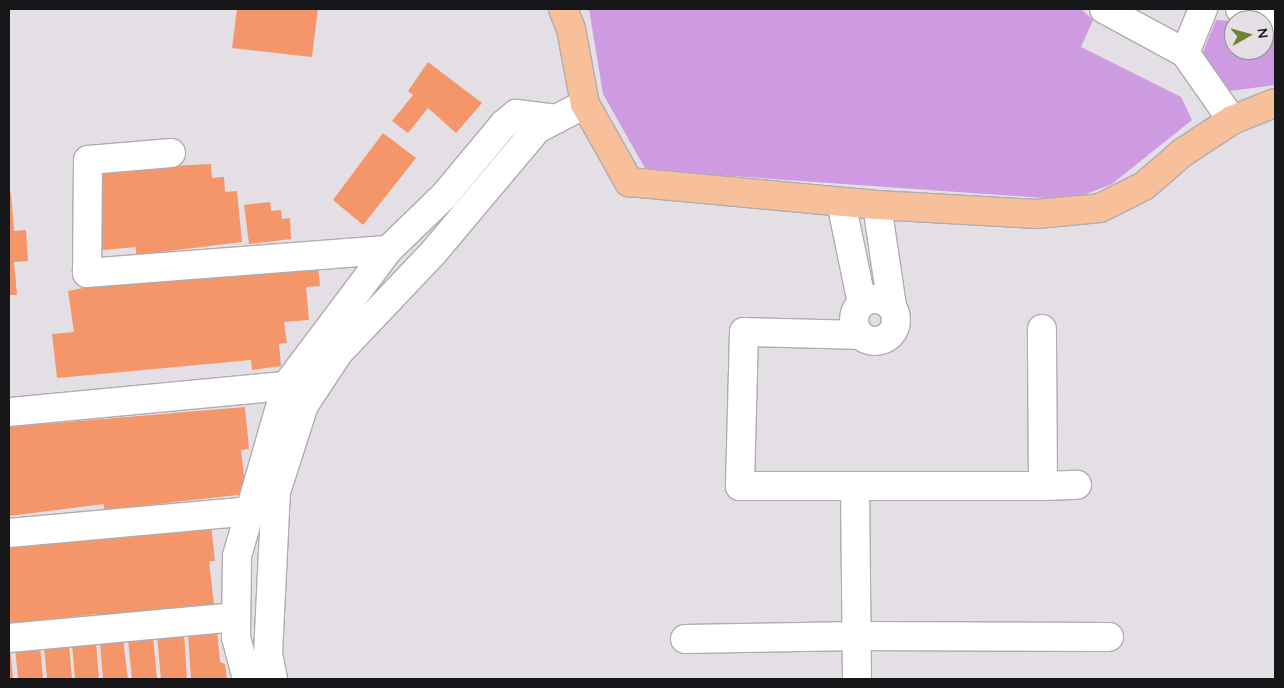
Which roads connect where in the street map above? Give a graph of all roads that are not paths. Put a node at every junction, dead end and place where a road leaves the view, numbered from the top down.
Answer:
1 (563, 9) edge
2 (1104, 9) edge
3 (1203, 9) edge
4 (1240, 9) edge
5 (1275, 18) edge
6 (1185, 53) junction
7 (1275, 102) edge
8 (585, 104) junction
9 (557, 119) junction
10 (1232, 120) junction
11 (171, 153) dead end
12 (842, 202) junction
13 (877, 205) junction
14 (388, 250) junction
15 (862, 304) junction
16 (892, 307) junction
17 (1042, 329) dead end
18 (860, 335) junction
19 (286, 386) junction
20 (9, 412) edge
21 (1077, 485) dead end
22 (1043, 486) junction
23 (855, 487) junction
24 (251, 512) junction
25 (9, 532) edge
26 (236, 617) junction
27 (858, 636) junction
28 (1109, 637) dead end
29 (9, 638) edge
30 (685, 639) dead end
31 (247, 679) edge
32 (272, 679) edge
33 (857, 679) edge

1 - 8 main road
2 - 6 street
3 - 6 street
4 - 5 street
6 - 10 street
7 - 10 main road
8 - 9 street
8 - 12 main road
9 - 14 street
9 - 32 street
10 - 13 main road
11 - 14 street
12 - 13 main road
12 - 15 street
13 - 16 street
14 - 19 street
15 - 16 street
15 - 18 street
16 - 18 street
17 - 22 street
18 - 23 street
19 - 20 street
19 - 24 street
21 - 22 street
22 - 23 street
23 - 27 street
24 - 25 street
24 - 26 street
26 - 29 street
26 - 31 street
27 - 28 street
27 - 30 street
27 - 33 street

